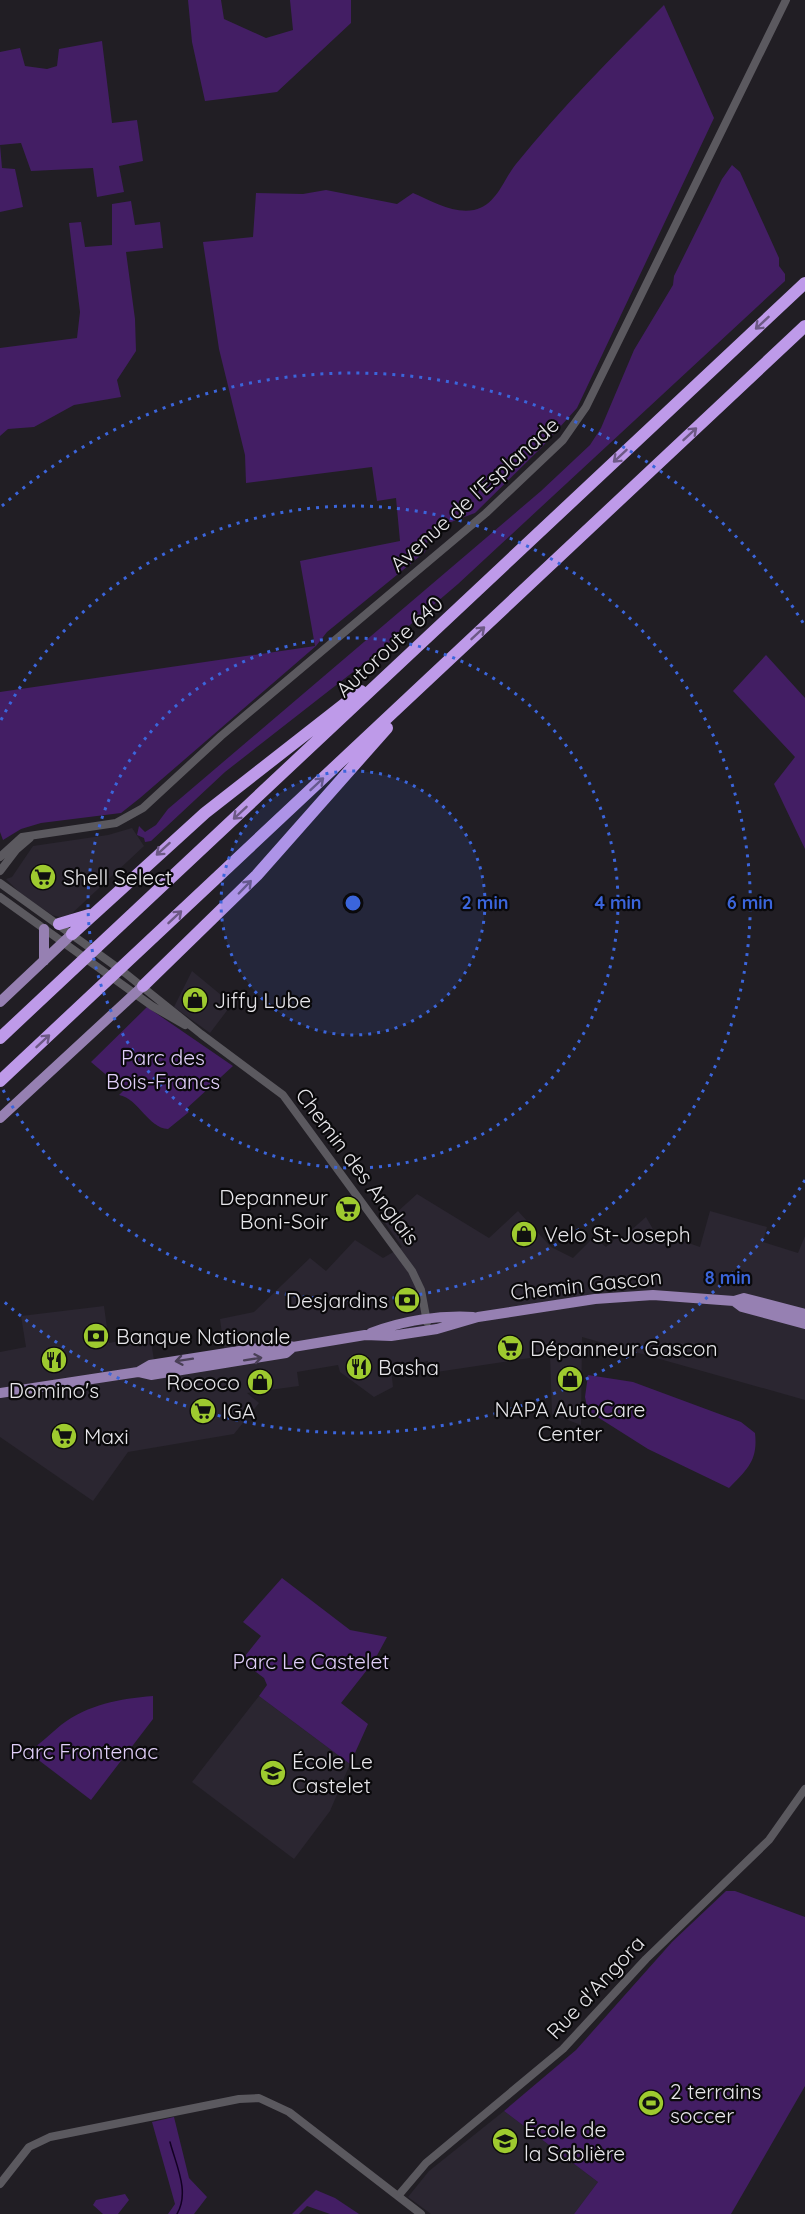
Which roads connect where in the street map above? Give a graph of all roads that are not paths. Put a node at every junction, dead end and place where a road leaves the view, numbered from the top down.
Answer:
1 (786, 0) edge
2 (805, 283) edge
3 (805, 326) edge
4 (405, 658) junction
5 (435, 673) junction
6 (45, 833) junction
7 (0, 857) edge
8 (0, 871) edge
9 (0, 883) edge
10 (0, 897) edge
11 (94, 914) junction
12 (59, 924) junction
13 (44, 929) junction
14 (68, 938) junction
15 (44, 961) junction
16 (139, 990) junction
17 (0, 1002) edge
18 (0, 1038) edge
19 (0, 1081) edge
20 (0, 1118) edge
21 (734, 1301) junction
22 (805, 1314) edge
23 (805, 1324) edge
24 (428, 1325) junction
25 (0, 1395) edge
26 (805, 1789) edge
27 (0, 2184) edge
28 (398, 2196) junction
29 (421, 2214) edge

1 - 6 street, Avenue de l'Esplanade
2 -> 4 highway, Autoroute 640
5 -> 3 highway
4 -> 11 highway
4 -> 18 highway, Autoroute 640
16 -> 5 highway
19 -> 5 highway
6 - 7 street, Avenue de l'Esplanade
6 - 8 street, Avenue de l'Esplanade
9 - 12 street, Chemin des Anglais
10 - 13 street, Chemin des Anglais
11 - 12 highway
11 - 14 highway
12 - 14 street, Chemin des Anglais
13 - 14 street, Chemin des Anglais
13 - 15 main road
14 - 15 main road
14 - 16 street, Chemin des Anglais
15 - 17 main road
16 - 20 main road
16 - 24 street, Chemin des Anglais
21 - 22 main road, Chemin Gascon
21 - 23 main road, Chemin Gascon
21 - 24 main road, Chemin Gascon
24 - 25 main road, Chemin Gascon
26 - 28 street, Rue d'Angora
27 - 28 street
28 - 29 street

